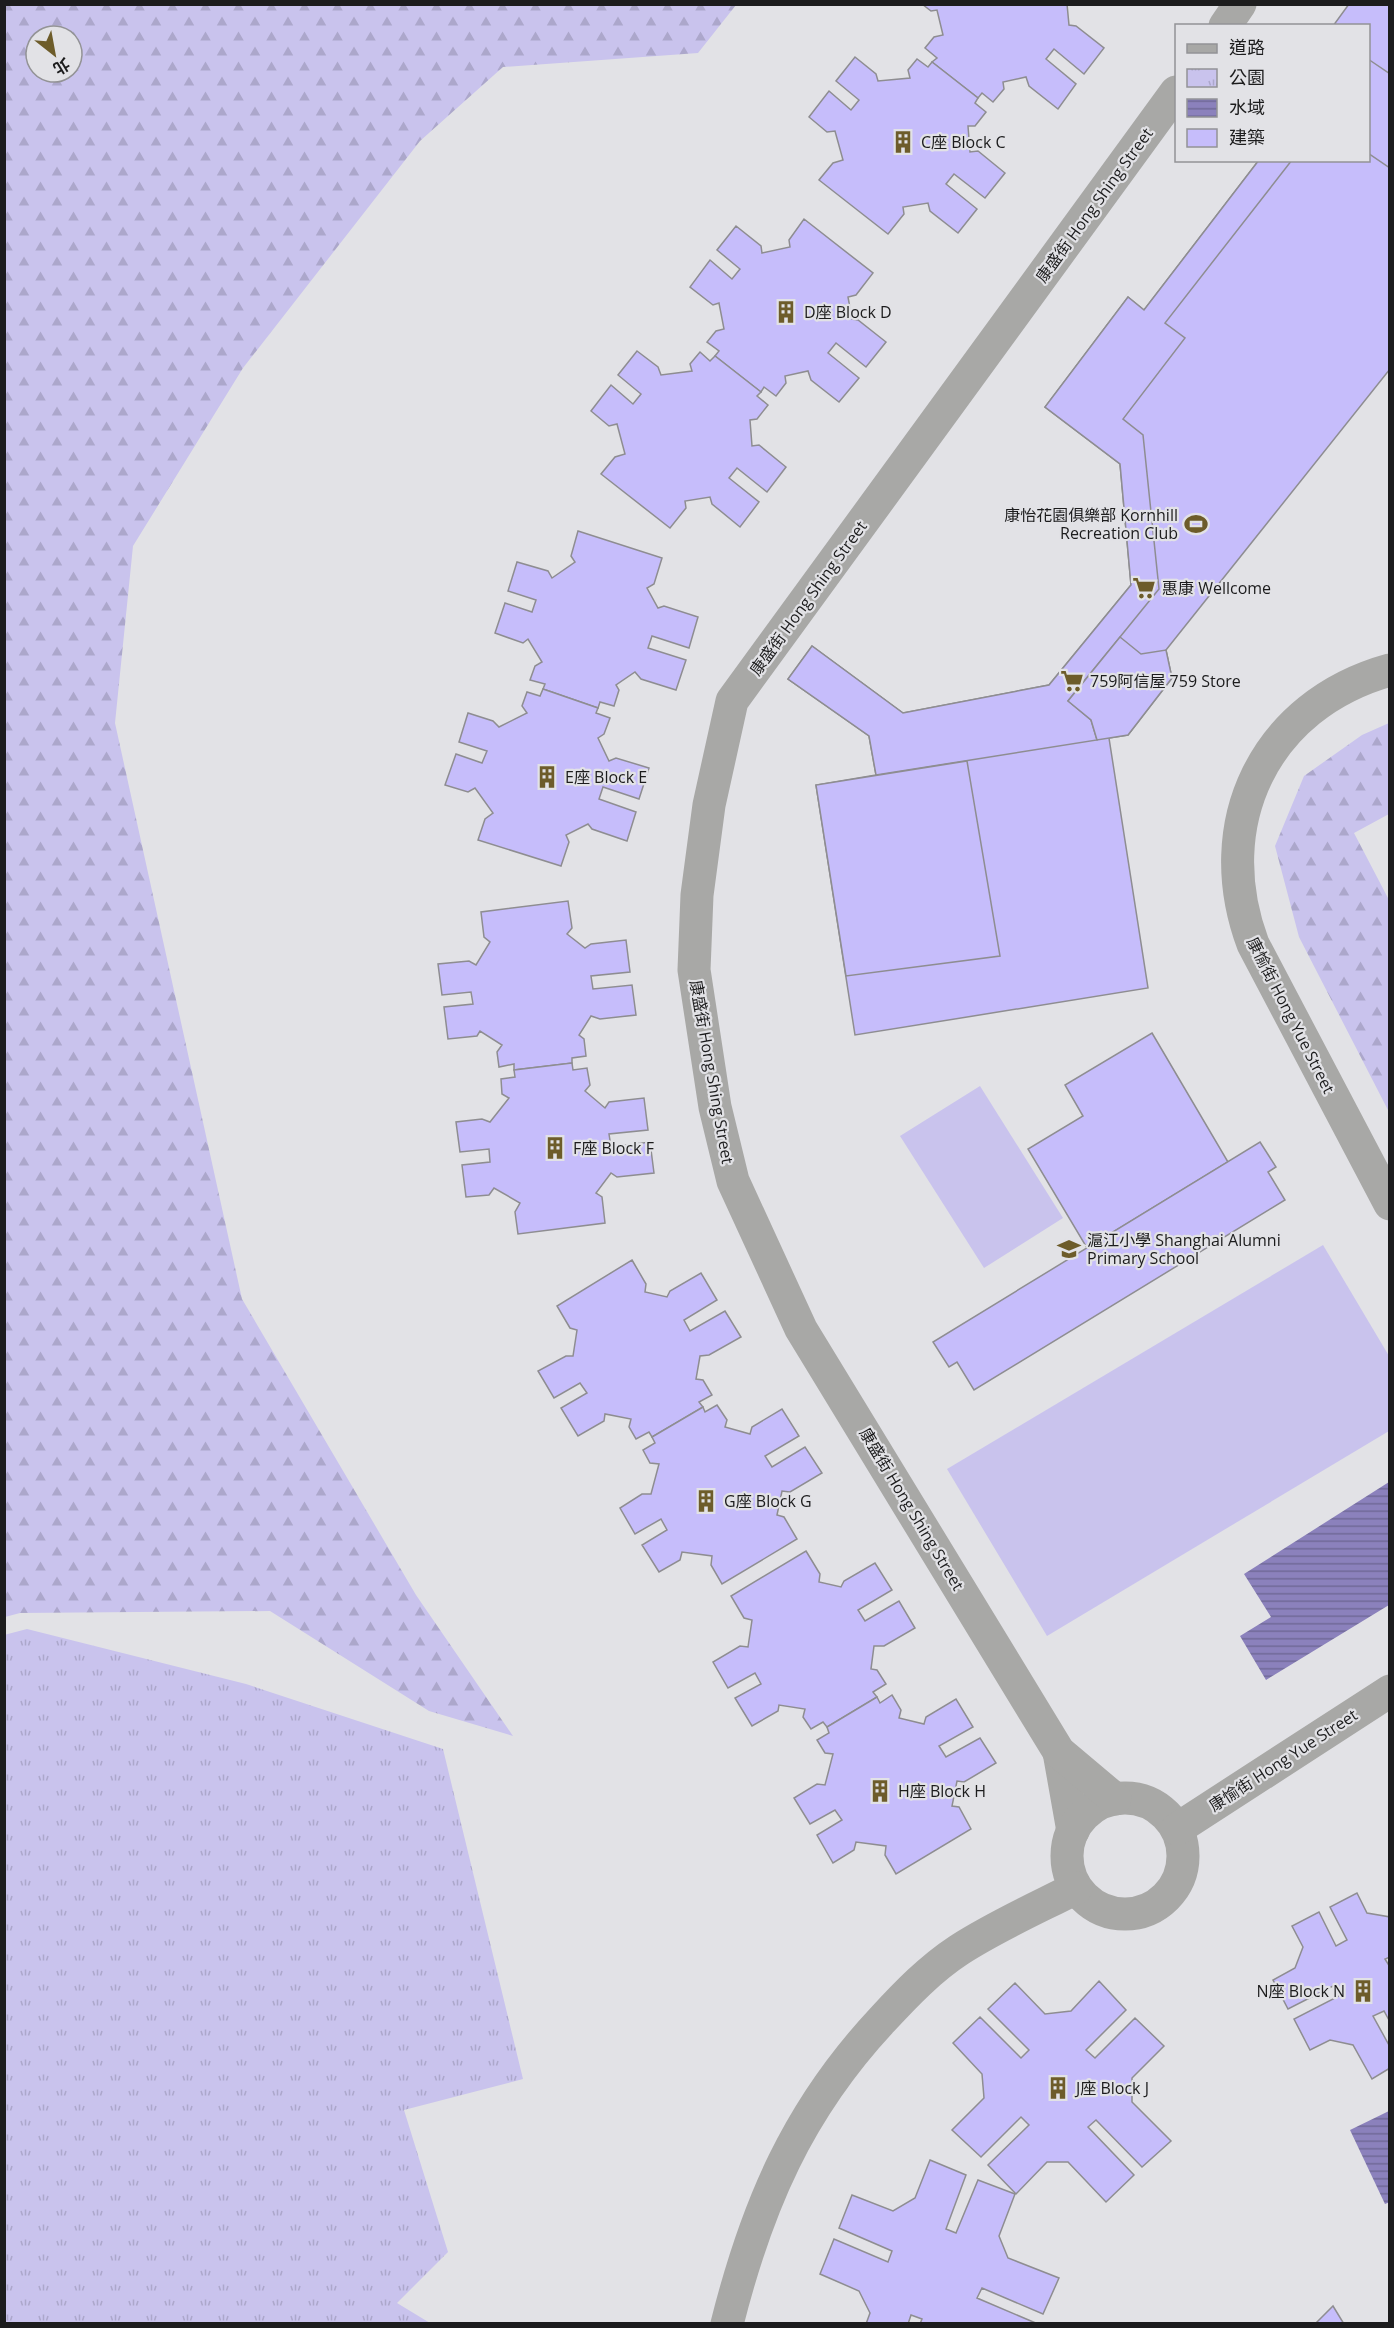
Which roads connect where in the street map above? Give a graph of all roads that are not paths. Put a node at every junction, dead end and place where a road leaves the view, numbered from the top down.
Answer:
1 (1240, 4) edge
2 (1226, 24) edge
3 (1175, 93) edge
4 (1389, 670) edge
5 (1389, 1204) edge
6 (1389, 1691) edge
7 (1059, 1752) junction
8 (1115, 1799) junction
9 (1177, 1829) junction
10 (1073, 1831) junction
11 (1076, 1888) junction
12 (742, 2266) junction
13 (727, 2324) edge
14 (749, 2324) edge

1 - 2 street
3 - 7 street, 康盛街 Hong Shing Street
4 - 5 street, 康愉街 Hong Yue Street
6 - 9 street, 康愉街 Hong Yue Street
7 - 8 street
7 - 10 street
8 - 9 street
8 - 10 street
9 - 11 street
10 - 11 street
11 - 12 street
12 - 13 street
12 - 14 street

